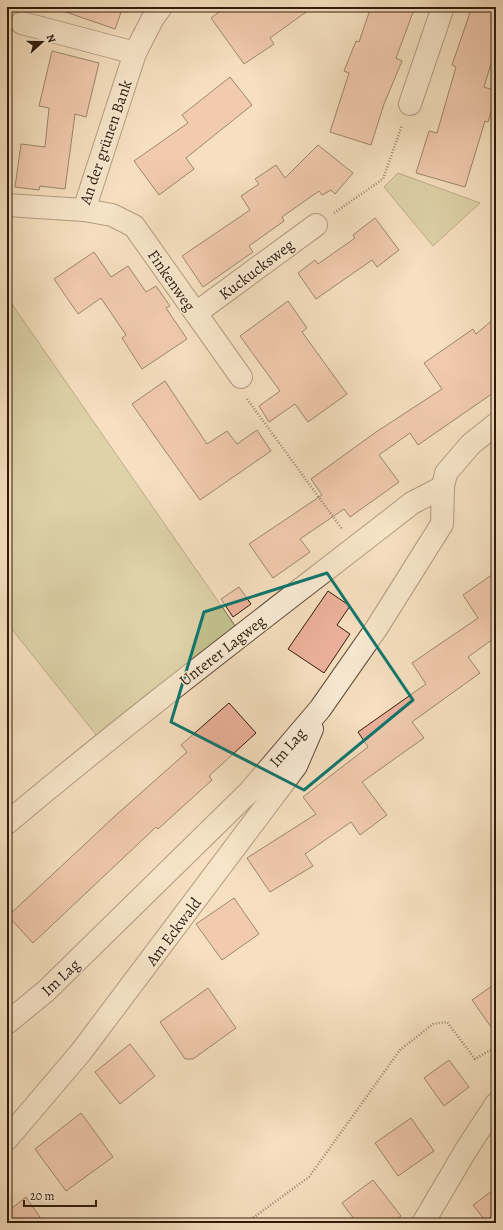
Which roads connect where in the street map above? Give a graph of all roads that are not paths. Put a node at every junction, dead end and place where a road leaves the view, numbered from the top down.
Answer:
1 (161, 7) edge
2 (443, 7) edge
3 (22, 22) dead end
4 (135, 53) junction
5 (410, 104) road end
6 (7, 205) edge
7 (84, 210) junction
8 (316, 225) road end
9 (196, 314) junction
10 (241, 377) road end
11 (496, 424) edge
12 (443, 487) junction
13 (320, 709) junction
14 (7, 823) edge
15 (7, 1023) edge
16 (496, 1104) edge
17 (7, 1139) edge
18 (424, 1223) edge

1 - 4 street, An der grünen Bank
2 - 5 street
3 - 4 street
4 - 7 street, An der grünen Bank
6 - 7 street, An der grünen Bank
7 - 9 street, Finkenweg
8 - 9 street, Kuckucksweg
9 - 10 street, Finkenweg
11 - 12 street, Im Lag
12 - 13 street, Im Lag
12 - 14 street, Unterer Lagweg
13 - 15 street, Im Lag
13 - 17 street, Am Eckwald
16 - 18 street

